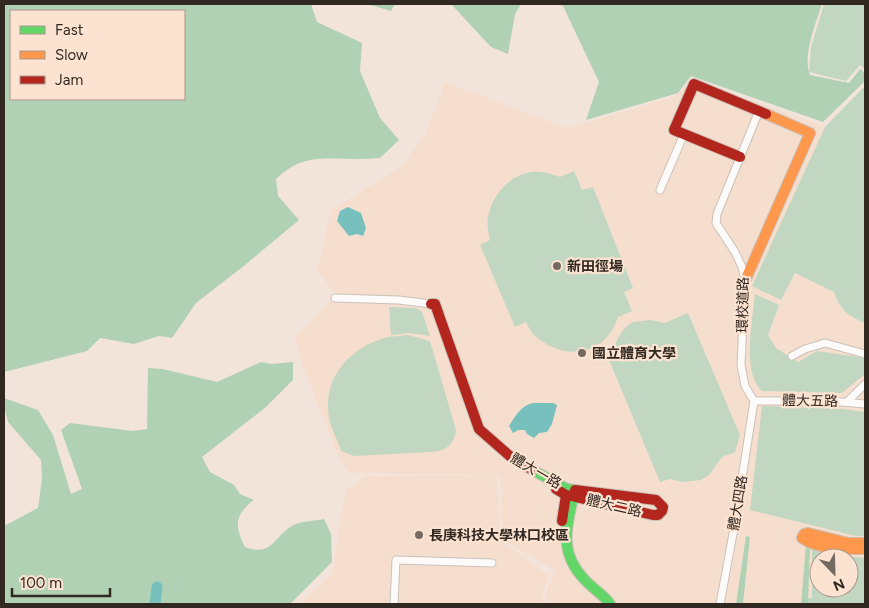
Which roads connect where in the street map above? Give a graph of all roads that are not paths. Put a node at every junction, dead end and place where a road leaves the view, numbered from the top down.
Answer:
1 (759, 111) junction
2 (684, 134) junction
3 (740, 157) junction
4 (660, 190) dead end
5 (745, 282) junction
6 (335, 298) dead end
7 (430, 304) joint
8 (865, 354) edge
9 (792, 356) dead end
10 (865, 384) edge
11 (754, 401) junction
12 (846, 402) junction
13 (865, 404) edge
14 (570, 492) junction
15 (865, 544) edge
16 (865, 549) edge
17 (492, 563) dead end
18 (394, 604) edge
19 (604, 604) edge
20 (610, 604) edge
21 (720, 604) edge

1 - 2 street
1 - 3 street
1 - 5 street
2 - 3 street
2 - 4 street
3 - 5 street, 環校道路
5 - 11 street, 環校道路
6 - 7 street, 體大一路
7 - 14 street, 體大一路
8 - 9 street
10 - 12 street
11 - 12 street, 體大五路
11 - 21 street, 體大四路
12 - 13 street, 體大五路
14 - 14 street, 體大二路
14 - 19 street, 體大一路
14 - 20 street, 體大一路
15 - 16 street
17 - 18 street

